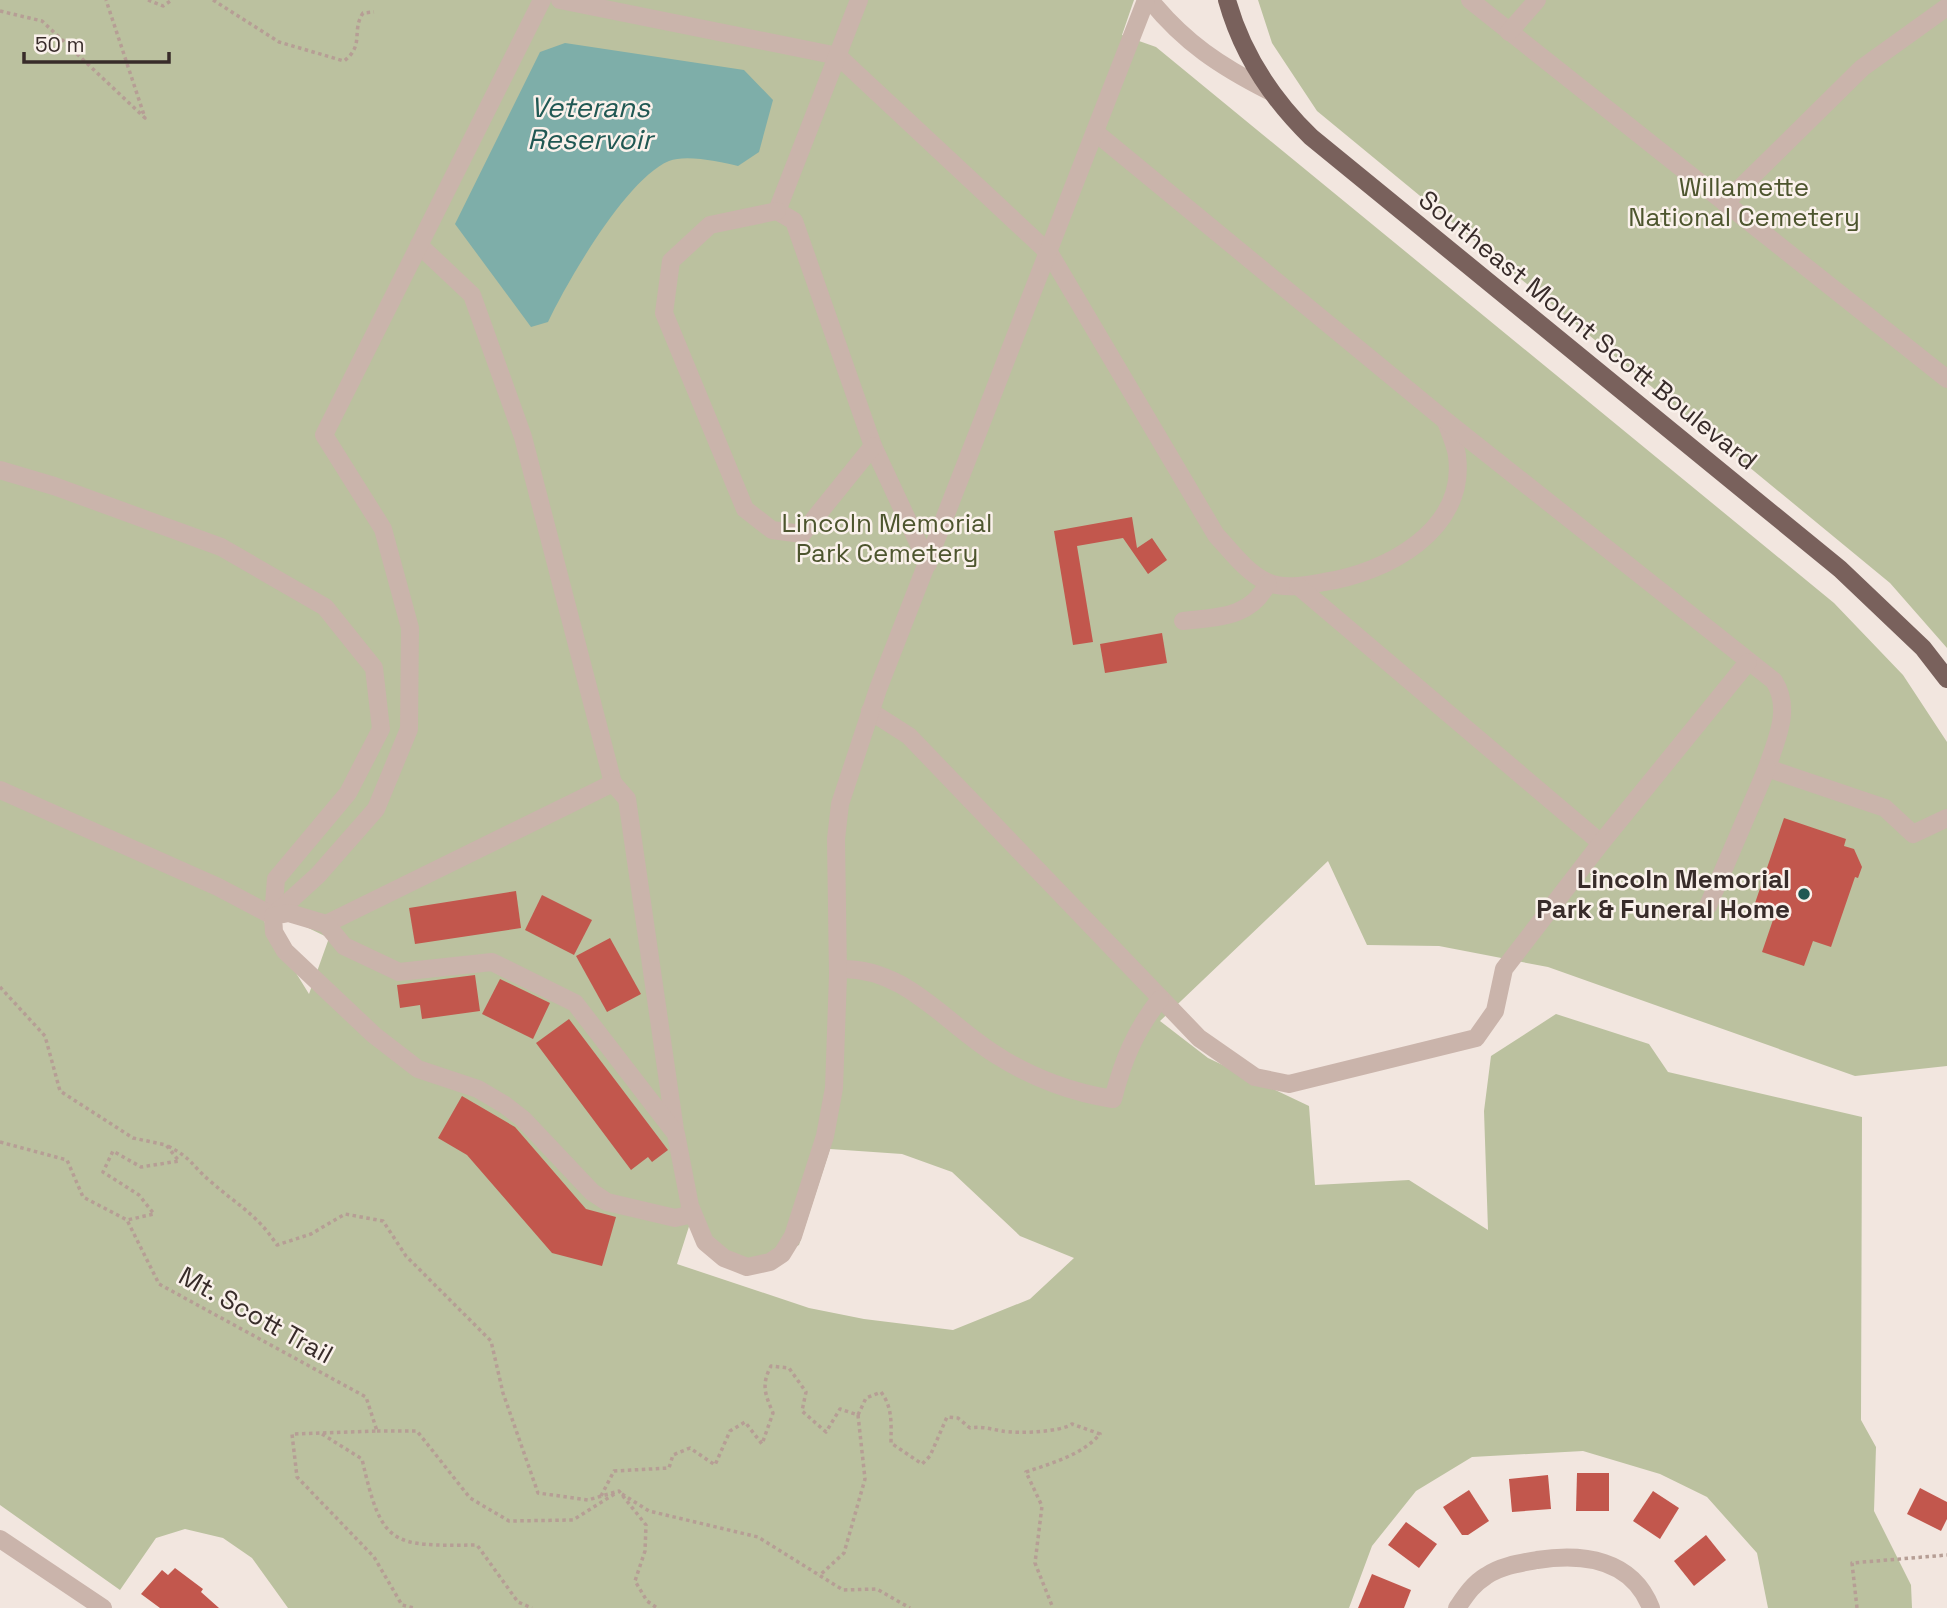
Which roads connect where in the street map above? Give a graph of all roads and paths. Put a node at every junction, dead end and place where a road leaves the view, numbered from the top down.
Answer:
1 (106, 0) edge
2 (148, 0) edge
3 (172, 0) edge
4 (213, 0) edge
5 (542, 0) edge
6 (560, 0) edge
7 (859, 0) edge
8 (1148, 0) edge
9 (1227, 0) edge
10 (1470, 0) edge
11 (1537, 0) edge
12 (1947, 7) edge
13 (0, 11) edge
14 (374, 12) dead end
15 (1509, 32) junction
16 (838, 56) junction
17 (1269, 91) junction
18 (1096, 132) junction
19 (1725, 203) junction
20 (777, 211) junction
21 (419, 246) junction
22 (1050, 254) junction
23 (1947, 379) edge
24 (1446, 421) junction
25 (873, 446) junction
26 (0, 470) edge
27 (928, 564) junction
28 (1268, 583) junction
29 (1298, 586) junction
30 (1182, 621) dead end
31 (1748, 662) junction
32 (1947, 679) edge
33 (870, 711) junction
34 (1767, 768) junction
35 (612, 783) junction
36 (0, 790) edge
37 (1947, 818) edge
38 (1601, 843) junction
39 (1708, 906) dead end
40 (273, 916) junction
41 (326, 924) junction
42 (838, 969) junction
43 (0, 987) edge
44 (1160, 999) junction
45 (676, 1134) junction
46 (0, 1142) edge
47 (166, 1145) junction
48 (693, 1214) junction
49 (127, 1220) junction
50 (858, 1415) junction
51 (377, 1431) junction
52 (320, 1433) junction
53 (619, 1491) junction
54 (601, 1496) junction
55 (0, 1539) edge
56 (1947, 1555) edge
57 (819, 1576) junction
58 (103, 1608) edge
59 (414, 1608) edge
60 (532, 1608) edge
61 (657, 1608) edge
62 (910, 1608) edge
63 (1053, 1608) edge
64 (1457, 1608) edge
65 (1651, 1608) edge
66 (1857, 1608) edge

1 - 13 path
2 - 3 path
4 - 14 path
5 - 21 street
6 - 16 street
7 - 16 street
8 - 17 street
8 - 18 street
9 - 17 main road, Southeast Mount Scott Boulevard
10 - 15 street
11 - 15 street
12 - 19 street
15 - 19 street
16 - 20 street
16 - 22 street
17 - 32 main road, Southeast Mount Scott Boulevard
18 - 22 street
18 - 24 street
19 - 23 street
20 - 25 street
20 - 25 street
21 - 35 street
21 - 40 street
22 - 27 street
22 - 28 street
24 - 29 street
24 - 31 street
25 - 27 street
26 - 40 street
27 - 33 street
28 - 29 street
28 - 30 street
29 - 38 street
31 - 34 street
31 - 38 street
33 - 42 street
33 - 44 street
34 - 37 street
34 - 39 street
35 - 41 street
35 - 45 street
36 - 40 street
38 - 44 street
40 - 41 street
40 - 48 street
41 - 45 street
42 - 44 street
42 - 48 street
43 - 47 path
45 - 48 street
46 - 49 path
47 - 49 path
47 - 54 path
49 - 51 path, Mt. Scott Trail
50 - 54 path
50 - 57 path
50 - 63 path
51 - 52 path
51 - 53 path
52 - 59 path
52 - 60 path
53 - 54 path
53 - 57 path
53 - 61 path
55 - 58 street
56 - 66 path
57 - 62 path
64 - 65 street

